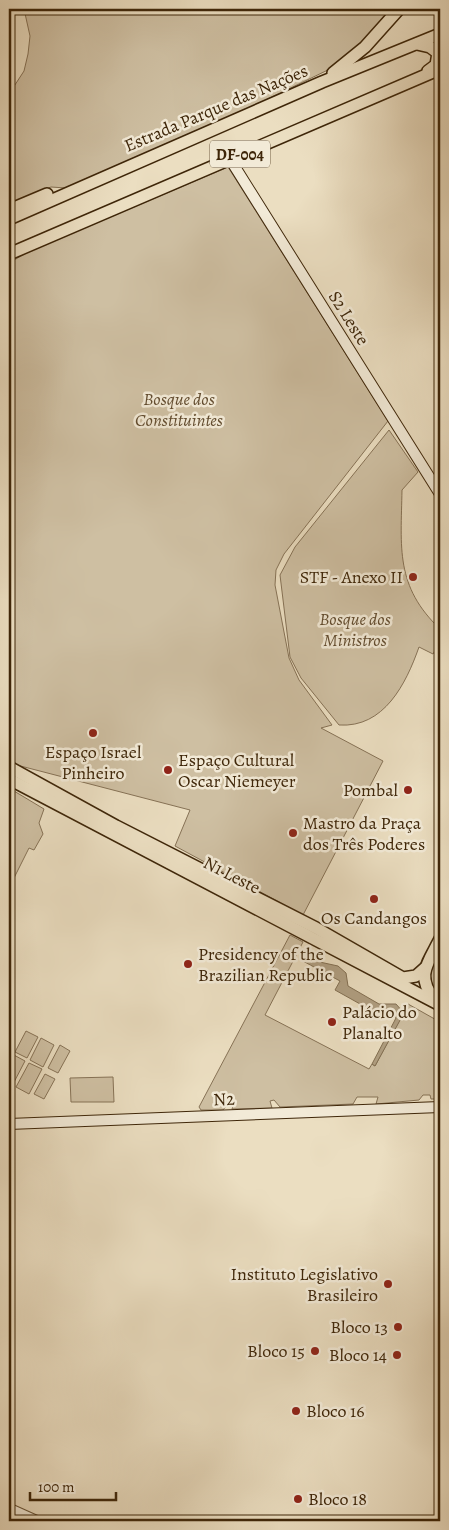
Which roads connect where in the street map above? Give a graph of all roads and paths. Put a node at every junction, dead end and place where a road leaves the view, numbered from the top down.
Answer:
1 (398, 9) edge
2 (440, 34) edge
3 (416, 44) junction
4 (439, 70) edge
5 (420, 76) junction
6 (322, 82) junction
7 (230, 159) junction
8 (63, 194) junction
9 (9, 210) edge
10 (9, 220) edge
11 (9, 254) edge
12 (440, 494) edge
13 (9, 767) edge
14 (9, 779) edge
15 (440, 939) edge
16 (425, 968) junction
17 (439, 1005) edge
18 (440, 1107) edge
19 (9, 1124) edge
20 (9, 1508) edge
21 (38, 1521) edge

1 - 6 highway
2 - 3 highway, Estrada Parque das Nações / DF-004
3 - 5 highway
3 - 6 highway, Estrada Parque das Nações / DF-004
4 - 5 highway, DF-004
5 - 7 highway, DF-004
6 - 8 highway, Estrada Parque das Nações / DF-004
7 - 11 highway, DF-004
7 - 12 main road, S2 Leste
8 - 9 highway
8 - 10 highway, Estrada Parque das Nações / DF-004
13 - 16 highway, N1 Leste
14 - 17 highway, N1 Leste
15 - 16 highway
16 - 17 highway
18 - 19 main road, N2
20 - 21 street

